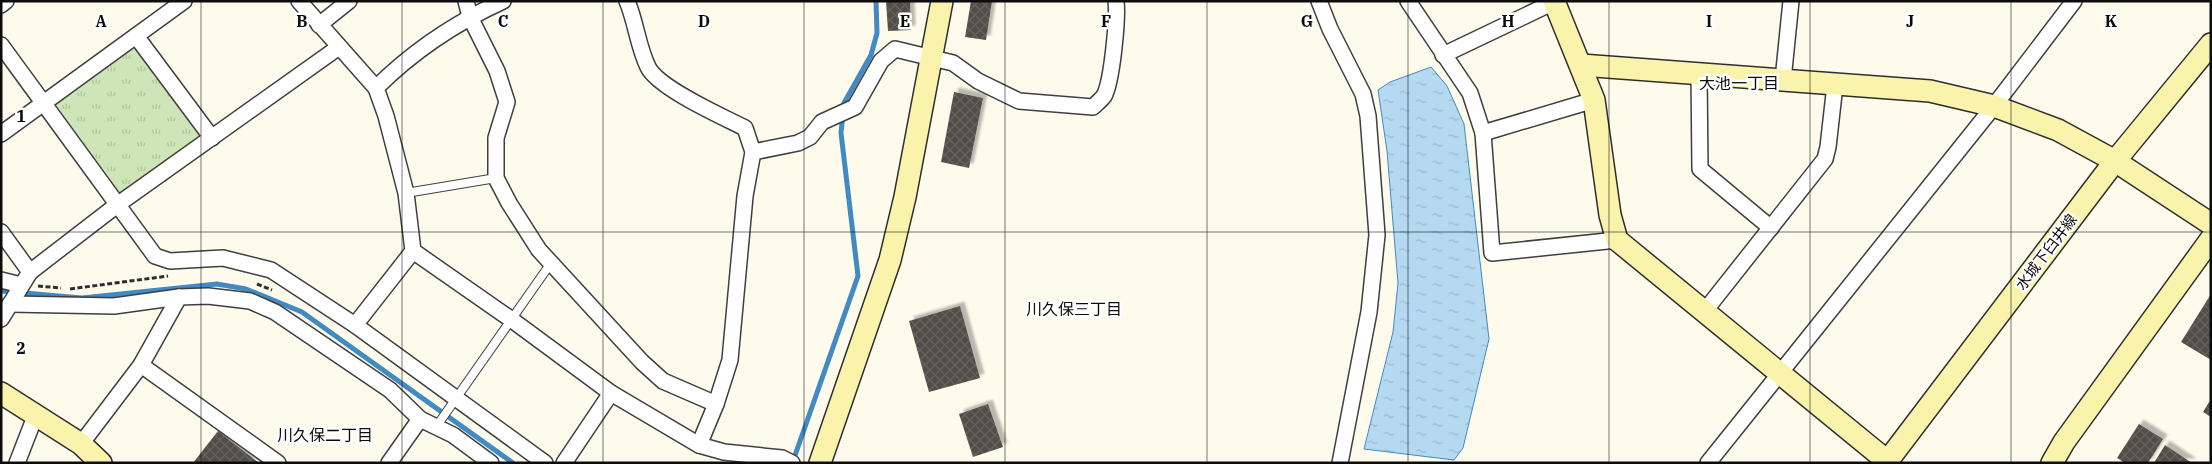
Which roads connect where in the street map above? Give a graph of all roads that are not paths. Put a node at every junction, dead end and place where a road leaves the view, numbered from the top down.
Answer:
1 (6, 1) edge
2 (184, 1) edge
3 (299, 1) edge
4 (349, 1) edge
5 (466, 1) edge
6 (503, 1) edge
7 (627, 1) edge
8 (942, 1) edge
9 (1116, 1) edge
10 (1320, 1) edge
11 (1408, 1) edge
12 (1791, 1) edge
13 (2074, 1) edge
14 (1554, 2) edge
15 (1, 5) edge
16 (470, 17) junction
17 (319, 24) junction
18 (136, 36) junction
19 (2211, 44) edge
20 (1, 45) edge
21 (339, 47) junction
22 (1443, 56) junction
23 (932, 57) junction
24 (1581, 65) junction
25 (1699, 73) junction
26 (1783, 80) junction
27 (1835, 85) junction
28 (376, 88) junction
29 (1594, 100) junction
30 (43, 104) junction
31 (1994, 106) junction
32 (1483, 133) junction
33 (1, 134) edge
34 (212, 138) junction
35 (753, 152) junction
36 (2115, 161) junction
37 (496, 178) junction
38 (406, 193) junction
39 (117, 205) junction
40 (2211, 224) edge
41 (1770, 228) junction
42 (1, 232) edge
43 (2211, 239) edge
44 (1618, 240) junction
45 (413, 251) junction
46 (551, 263) junction
47 (26, 278) junction
48 (1, 280) edge
49 (179, 297) junction
50 (10, 304) junction
51 (1704, 312) junction
52 (1, 319) edge
53 (512, 320) junction
54 (355, 326) junction
55 (141, 365) junction
56 (1781, 374) junction
57 (1, 393) edge
58 (611, 393) junction
59 (456, 399) junction
60 (716, 404) junction
61 (36, 414) junction
62 (420, 419) junction
63 (436, 427) junction
64 (81, 444) junction
65 (699, 445) junction
66 (787, 461) edge
67 (1888, 462) edge
68 (17, 463) edge
69 (101, 463) edge
70 (278, 463) edge
71 (389, 463) edge
72 (490, 463) edge
73 (545, 463) edge
74 (564, 463) edge
75 (820, 463) edge
76 (1340, 463) edge
77 (1708, 463) edge
78 (2052, 463) edge

1 - 15 street
2 - 18 street
3 - 17 street
4 - 17 street
5 - 16 street
6 - 16 street
7 - 35 street
8 - 23 street
9 - 23 street
10 - 76 street
11 - 22 street
12 - 26 street
13 - 31 street
14 - 22 street
14 - 24 street
16 - 28 street
16 - 37 street
17 - 21 street
18 - 30 street
18 - 34 street
19 - 36 street, 水城下臼井線
20 - 30 street
21 - 28 street
21 - 34 street
22 - 32 street
23 - 35 street
23 - 75 street
24 - 25 street
24 - 29 street
25 - 26 street
25 - 41 street
26 - 27 street
27 - 31 street
27 - 41 street
28 - 38 street
29 - 32 street
29 - 44 street
30 - 33 street
30 - 39 street
31 - 36 street
31 - 56 street
32 - 44 street
34 - 39 street
35 - 60 street
36 - 40 street
36 - 67 street, 水城下臼井線
37 - 38 lane
37 - 46 street
38 - 45 street
39 - 47 street
39 - 54 street
41 - 51 street
42 - 47 street
43 - 78 street
44 - 51 street
45 - 53 street
45 - 54 street
46 - 53 lane
46 - 60 street
47 - 48 street
47 - 50 street
49 - 50 street
49 - 55 street
49 - 62 street
50 - 52 street
51 - 56 street
53 - 58 street
53 - 59 lane
54 - 59 street
55 - 64 street
55 - 70 street
56 - 67 street
56 - 77 street
57 - 61 street
58 - 65 street
58 - 74 street
59 - 63 lane
59 - 73 street
60 - 65 street
61 - 64 street
61 - 68 street
62 - 63 street
62 - 71 street
63 - 72 street
64 - 69 street
65 - 66 street

